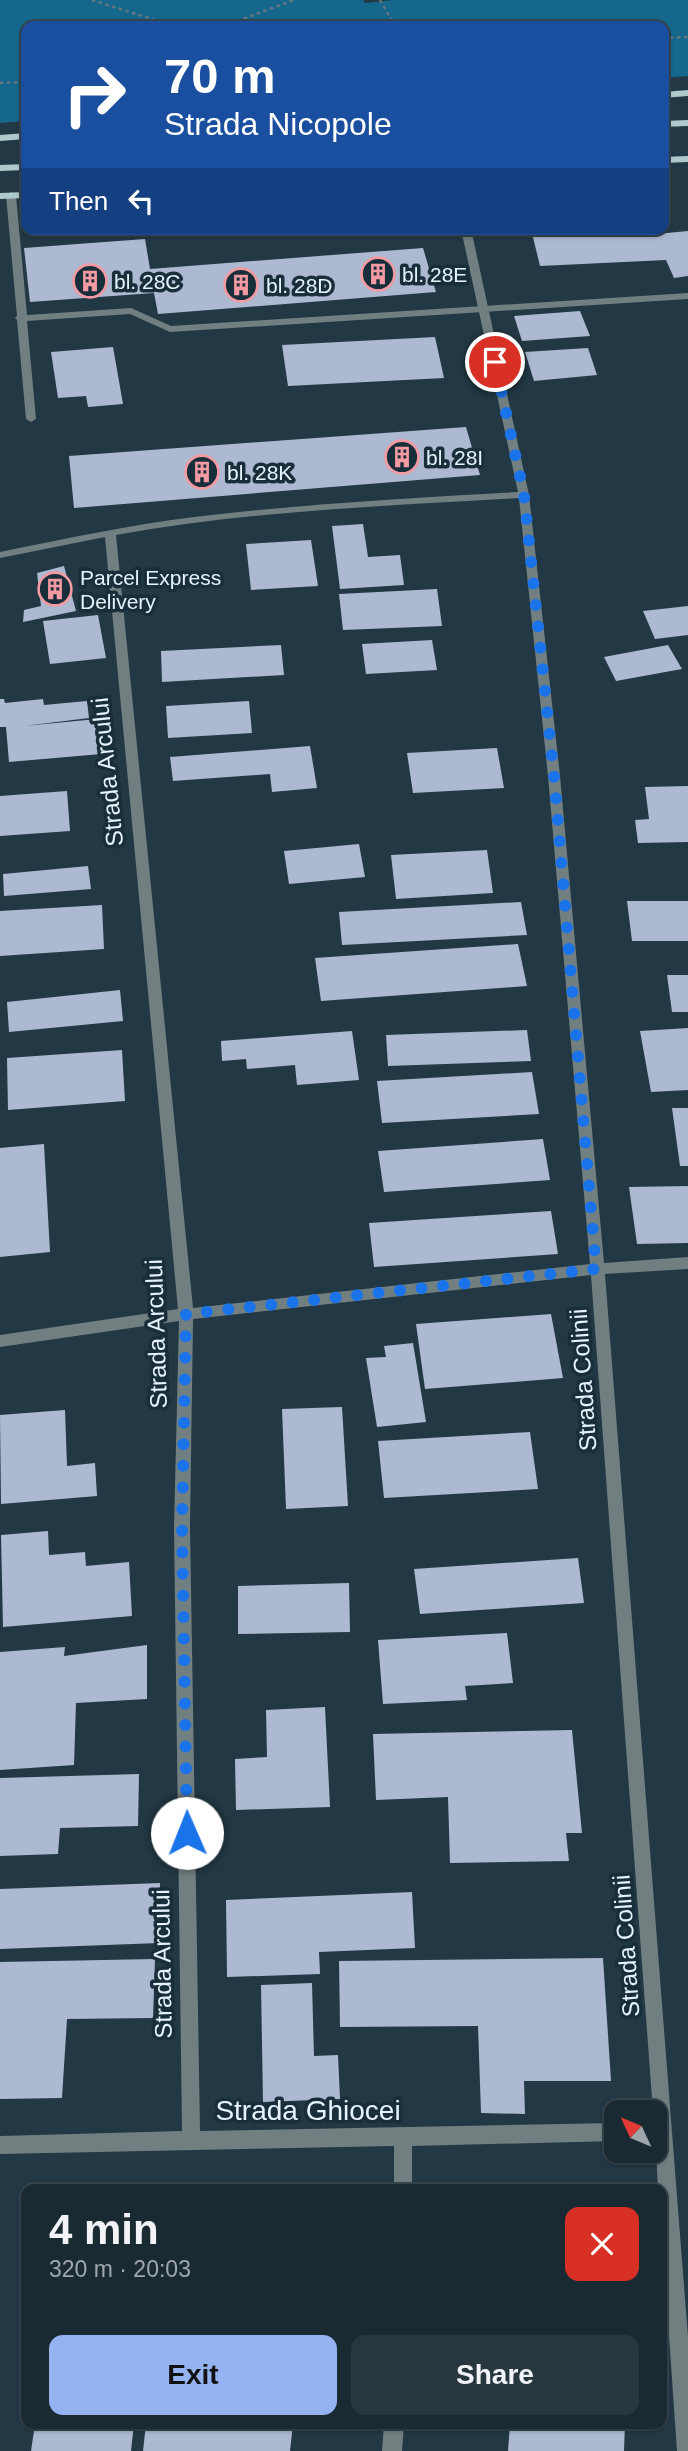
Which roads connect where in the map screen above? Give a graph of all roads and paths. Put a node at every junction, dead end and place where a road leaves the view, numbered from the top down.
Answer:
1 (92, 0) edge
2 (294, 0) edge
3 (380, 0) edge
4 (102, 2) edge
5 (159, 21) edge
6 (237, 21) edge
7 (392, 21) edge
8 (688, 37) edge
9 (669, 38) edge
10 (21, 82) edge
11 (0, 83) edge
12 (688, 93) edge
13 (669, 95) edge
14 (688, 123) edge
15 (669, 124) edge
16 (21, 136) edge
17 (0, 138) edge
18 (688, 159) edge
19 (669, 160) edge
20 (21, 167) edge
21 (0, 168) edge
22 (6, 196) edge
23 (467, 235) edge
24 (688, 296) edge
25 (484, 308) junction
26 (20, 318) junction
27 (31, 419) dead end
28 (524, 495) junction
29 (110, 533) junction
30 (0, 555) edge
31 (688, 1263) edge
32 (596, 1269) junction
33 (186, 1314) junction
34 (0, 1341) edge
35 (657, 2100) edge
36 (604, 2132) edge
37 (191, 2138) junction
38 (403, 2138) junction
39 (0, 2145) edge
40 (662, 2163) edge
41 (402, 2184) edge
42 (664, 2184) edge
43 (667, 2222) edge
44 (393, 2429) edge
45 (391, 2451) edge
46 (687, 2451) edge

1 - 4 path
2 - 6 path
3 - 7 path
4 - 5 path
8 - 9 path
10 - 11 path
12 - 13 main road
14 - 15 main road
16 - 17 main road
18 - 19 main road
20 - 21 main road
22 - 26 street
23 - 25 street, Strada Colinii
24 - 25 street
25 - 26 street
25 - 28 street, Strada Colinii
26 - 27 street
28 - 29 street
28 - 32 street, Strada Colinii
29 - 30 street
29 - 33 street, Strada Arcului
31 - 32 street
32 - 33 street
32 - 35 street, Strada Colinii
33 - 34 street
33 - 37 street, Strada Arcului
36 - 38 street, Strada Ghiocei
37 - 38 street, Strada Ghiocei
37 - 39 street, Strada Ghiocei
38 - 41 street
40 - 42 street, Strada Colinii
43 - 46 street, Strada Colinii
44 - 45 street

